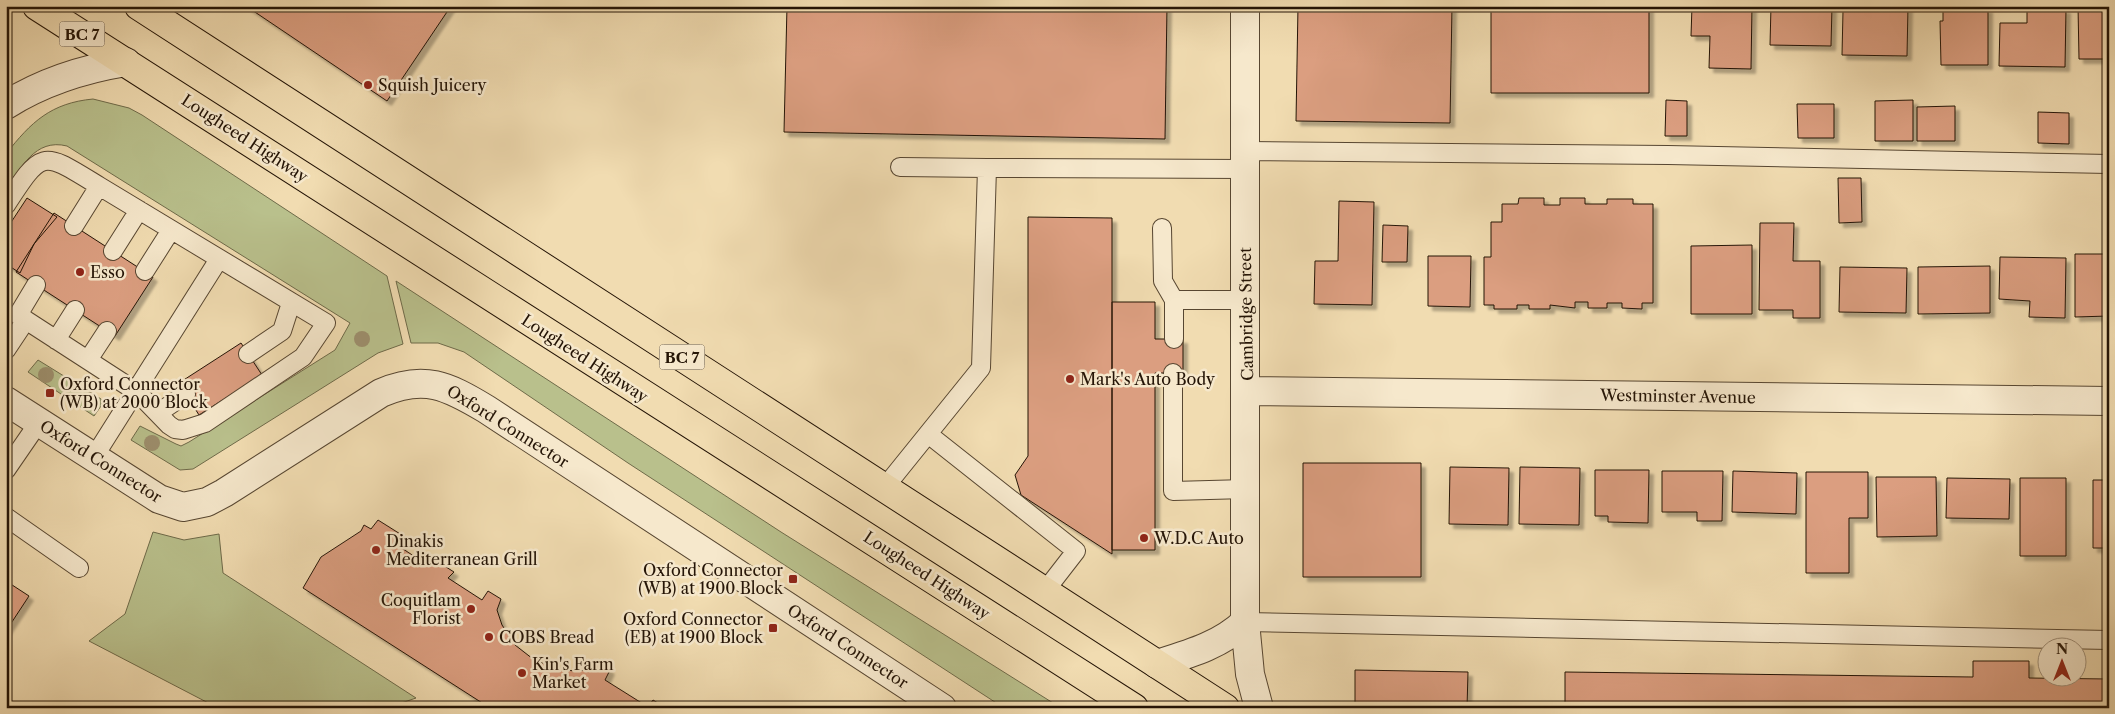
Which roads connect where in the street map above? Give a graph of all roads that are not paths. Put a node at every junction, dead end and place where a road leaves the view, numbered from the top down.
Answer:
1 (37, 6) edge
2 (139, 6) edge
3 (1245, 6) edge
4 (126, 62) junction
5 (6, 106) edge
6 (1246, 160) junction
7 (2109, 164) edge
8 (900, 167) dead end
9 (987, 168) junction
10 (99, 186) junction
11 (6, 205) edge
12 (139, 210) junction
13 (74, 226) dead end
14 (1162, 228) dead end
15 (171, 230) junction
16 (113, 251) dead end
17 (219, 259) junction
18 (145, 271) dead end
19 (36, 285) dead end
20 (1174, 300) junction
21 (1245, 300) junction
22 (291, 303) junction
23 (75, 310) dead end
24 (17, 314) edge
25 (107, 331) dead end
26 (1174, 339) dead end
27 (56, 340) junction
28 (6, 350) edge
29 (248, 354) dead end
30 (88, 360) junction
31 (1173, 374) dead end
32 (1247, 391) junction
33 (137, 392) junction
34 (186, 394) dead end
35 (6, 401) edge
36 (2109, 401) edge
37 (158, 413) junction
38 (40, 422) junction
39 (928, 434) junction
40 (94, 457) junction
41 (6, 470) edge
42 (885, 487) junction
43 (1246, 489) junction
44 (6, 517) edge
45 (79, 568) dead end
46 (1045, 591) junction
47 (1245, 622) junction
48 (2109, 640) edge
49 (1157, 664) junction
50 (942, 708) edge
51 (1134, 708) edge
52 (1225, 708) edge
53 (1258, 708) edge

1 - 4 main road, Lougheed Highway / BC 7
2 - 42 main road, BC 7
3 - 6 street, Cambridge Street
4 - 5 street
4 - 51 main road, Lougheed Highway / BC 7
6 - 7 lane
6 - 9 lane
6 - 21 street, Cambridge Street
8 - 9 lane
9 - 39 lane
10 - 11 lane
10 - 12 lane
10 - 13 lane
12 - 15 lane
12 - 16 lane
14 - 20 lane
15 - 17 lane
15 - 18 lane
17 - 22 lane
17 - 33 lane
19 - 24 lane
20 - 21 lane
20 - 26 lane
21 - 32 street, Cambridge Street
22 - 29 lane
22 - 37 lane
23 - 27 lane
24 - 27 lane
24 - 28 lane
25 - 30 lane
27 - 30 lane
30 - 33 lane
31 - 43 lane
32 - 36 street, Westminster Avenue
32 - 43 street, Cambridge Street
33 - 37 lane
33 - 40 lane
34 - 37 lane
35 - 38 street, Oxford Connector
38 - 40 street, Oxford Connector
38 - 41 lane
39 - 42 lane
39 - 46 lane
40 - 50 street, Oxford Connector
42 - 46 main road, BC 7
43 - 47 street, Cambridge Street
44 - 45 lane
46 - 49 main road, BC 7
47 - 48 lane
47 - 49 street
47 - 53 street, Cambridge Street
49 - 52 main road, BC 7

